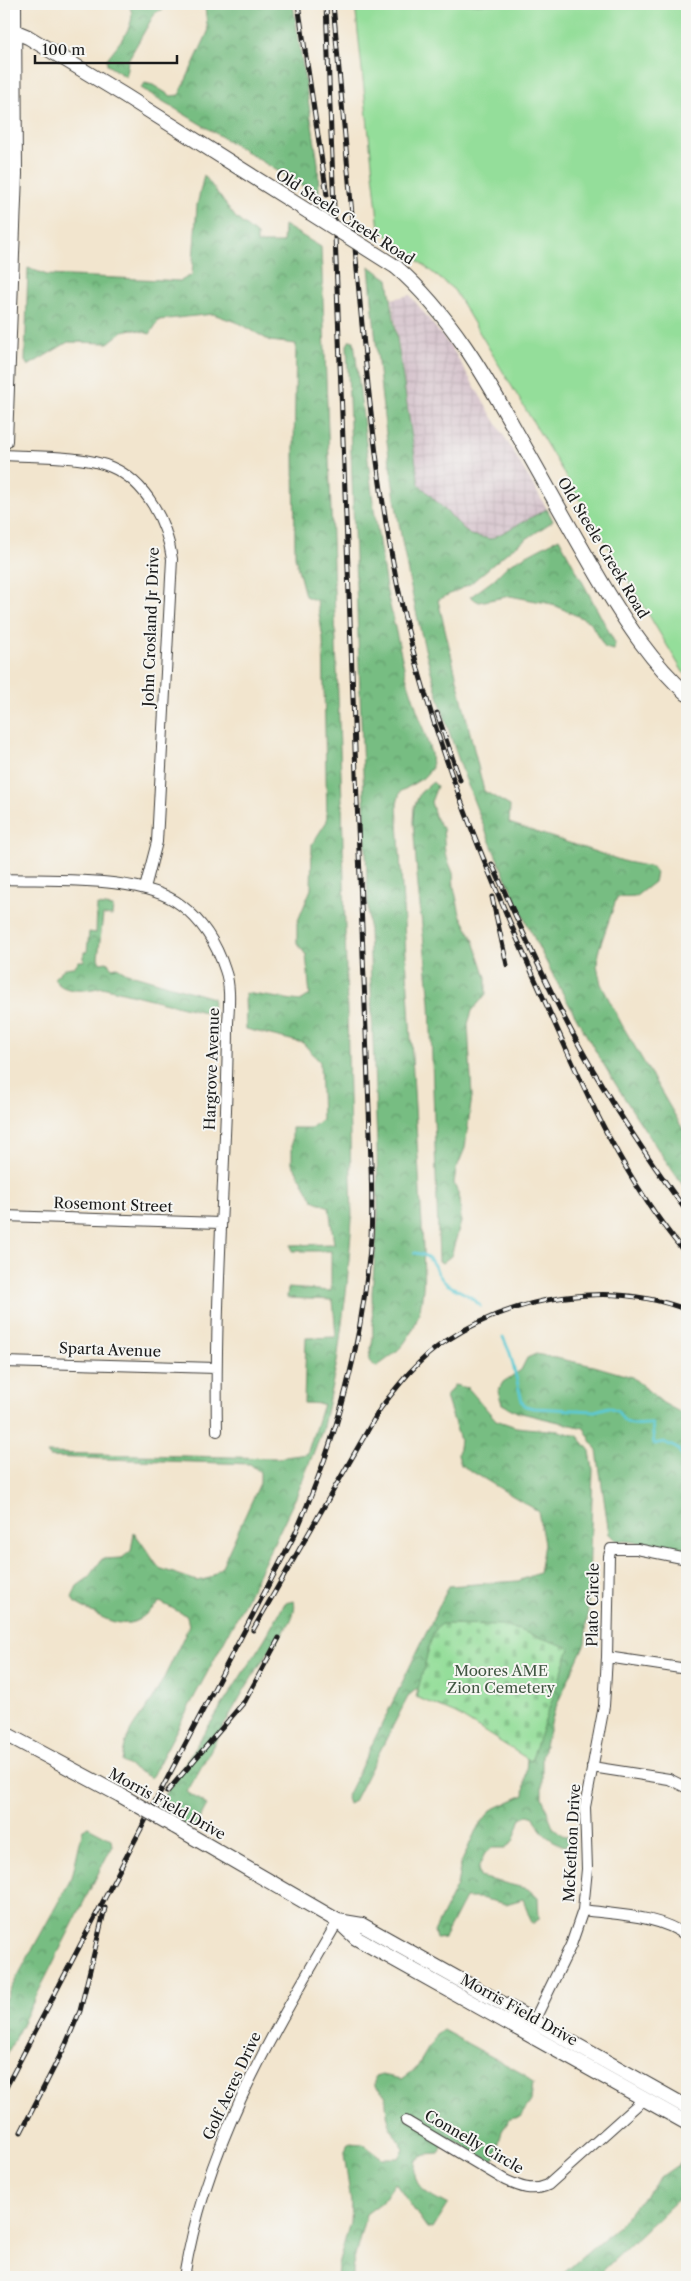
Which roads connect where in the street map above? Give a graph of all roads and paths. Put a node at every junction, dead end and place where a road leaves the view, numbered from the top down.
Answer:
1 (13, 4) edge
2 (8, 31) edge
3 (9, 168) edge
4 (6, 286) edge
5 (4, 440) edge
6 (4, 455) edge
7 (687, 694) edge
8 (4, 879) edge
9 (145, 888) junction
10 (4, 1216) edge
11 (220, 1223) junction
12 (4, 1362) edge
13 (216, 1368) junction
14 (217, 1431) dead end
15 (687, 1559) edge
16 (607, 1657) junction
17 (687, 1669) edge
18 (4, 1733) edge
19 (592, 1767) junction
20 (687, 1788) edge
21 (583, 1910) junction
22 (338, 1921) junction
23 (687, 1936) edge
24 (534, 2021) junction
25 (644, 2099) junction
26 (687, 2107) edge
27 (406, 2121) dead end
28 (687, 2123) edge
29 (184, 2277) edge

1 - 2 main road
2 - 3 main road
2 - 7 street, Old Steele Creek Road, bridge
3 - 4 main road
4 - 5 main road
6 - 9 street, John Crosland Jr Drive
8 - 9 street, Hargrove Avenue
9 - 11 street, Hargrove Avenue
10 - 11 street, Rosemont Street
11 - 13 street, Hargrove Avenue
12 - 13 street, Sparta Avenue
13 - 14 street, Hargrove Avenue
15 - 16 street, Plato Circle
16 - 17 street, Plato Circle
16 - 19 street, McKethon Drive
18 - 22 street, Morris Field Drive, bridge
19 - 20 street
19 - 21 street, McKethon Drive
21 - 23 street
21 - 24 street, McKethon Drive
22 - 24 street, Morris Field Drive
22 - 25 street, Morris Field Drive
22 - 29 street, Golf Acres Drive
24 - 26 street, Morris Field Drive
25 - 27 street, Connelly Circle
25 - 28 street, Morris Field Drive

